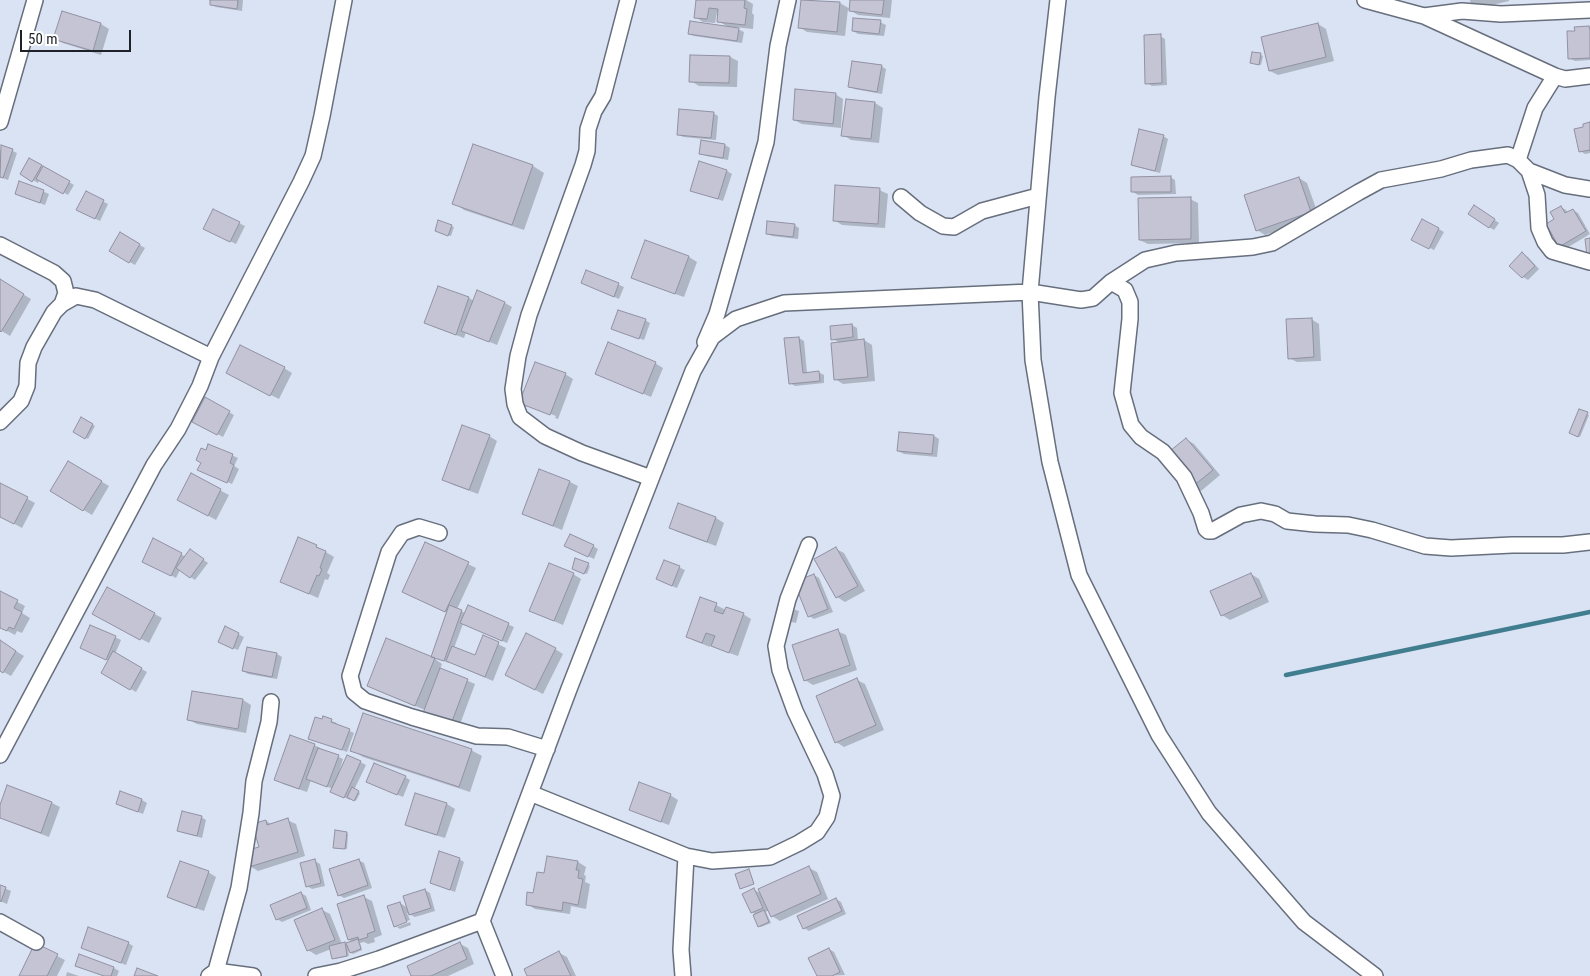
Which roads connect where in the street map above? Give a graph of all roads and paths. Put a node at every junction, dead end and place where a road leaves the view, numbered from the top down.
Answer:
1 (35, 0) edge
2 (344, 0) edge
3 (628, 0) edge
4 (788, 0) edge
5 (1058, 0) edge
6 (1365, 0) edge
7 (1590, 10) edge
8 (1424, 16) junction
9 (1555, 76) junction
10 (1590, 76) edge
11 (0, 122) edge
12 (1518, 160) junction
13 (1529, 171) junction
14 (1590, 189) edge
15 (1038, 196) junction
16 (901, 197) dead end
17 (0, 245) edge
18 (1590, 262) edge
19 (1111, 282) junction
20 (1030, 292) junction
21 (62, 304) junction
22 (211, 357) junction
23 (693, 371) junction
24 (0, 422) edge
25 (651, 478) junction
26 (439, 534) dead end
27 (1590, 542) edge
28 (809, 546) dead end
29 (271, 702) dead end
30 (547, 749) junction
31 (0, 755) edge
32 (530, 793) junction
33 (686, 856) junction
34 (482, 921) junction
35 (0, 922) edge
36 (36, 942) dead end
37 (212, 973) edge
38 (324, 975) edge
39 (253, 976) edge
40 (504, 976) edge
41 (683, 976) edge
42 (1375, 976) edge

1 - 11 street
2 - 22 street
3 - 25 street
4 - 23 street
5 - 15 street
6 - 8 street
7 - 8 street
8 - 9 street
9 - 10 street
9 - 12 street
12 - 13 street
12 - 19 street
13 - 14 street
13 - 18 street
15 - 16 street
15 - 20 street
17 - 21 street
19 - 20 street
19 - 27 street
20 - 23 street
20 - 42 street
21 - 22 street
21 - 24 street
22 - 31 street
23 - 25 street
25 - 30 street
26 - 30 street
28 - 33 street
29 - 37 street
30 - 32 street
32 - 33 street
32 - 34 street
33 - 41 street
34 - 38 street
34 - 40 street
35 - 36 street
37 - 39 street

